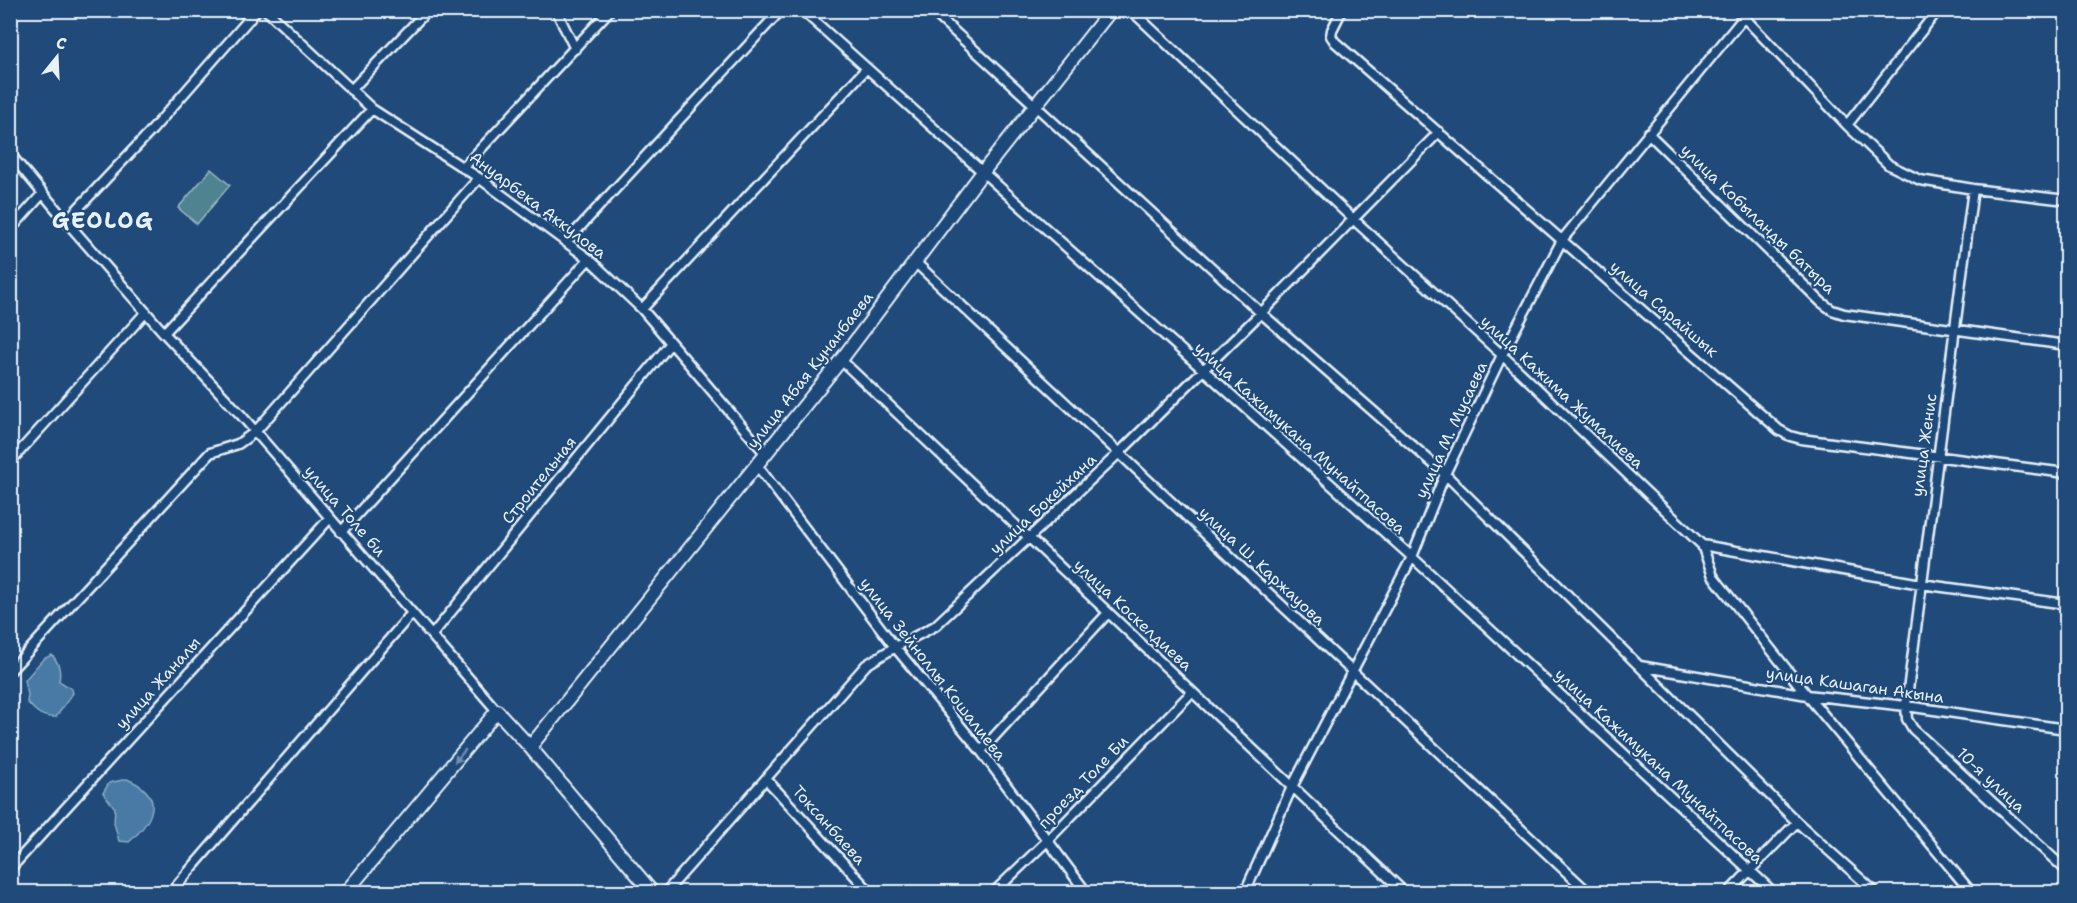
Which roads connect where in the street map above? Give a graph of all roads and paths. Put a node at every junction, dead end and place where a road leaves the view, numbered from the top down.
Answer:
1 (241, 10) edge
2 (257, 10) edge
3 (266, 10) edge
4 (428, 10) edge
5 (556, 10) edge
6 (610, 10) edge
7 (781, 10) edge
8 (802, 10) edge
9 (931, 10) edge
10 (1111, 10) edge
11 (1131, 10) edge
12 (1938, 10) edge
13 (1340, 11) edge
14 (1740, 14) edge
15 (250, 19) junction
16 (575, 49) junction
17 (866, 69) junction
18 (351, 90) junction
19 (1034, 106) junction
20 (372, 109) junction
21 (1847, 125) junction
22 (1439, 132) junction
23 (1648, 133) junction
24 (10, 154) edge
25 (463, 168) junction
26 (982, 173) junction
27 (479, 178) junction
28 (1972, 189) junction
29 (43, 193) junction
30 (2067, 200) edge
31 (1353, 219) junction
32 (66, 221) junction
33 (10, 230) edge
34 (1562, 240) junction
35 (566, 242) junction
36 (589, 259) junction
37 (915, 262) junction
38 (642, 309) junction
39 (146, 312) junction
40 (1261, 313) junction
41 (1954, 330) junction
42 (164, 333) junction
43 (670, 345) junction
44 (2067, 345) edge
45 (1502, 355) junction
46 (841, 360) junction
47 (1202, 371) junction
48 (255, 432) junction
49 (765, 453) junction
50 (1119, 453) junction
51 (1938, 456) junction
52 (10, 462) edge
53 (756, 464) junction
54 (2067, 473) edge
55 (1444, 474) junction
56 (330, 518) junction
57 (341, 532) junction
58 (1028, 537) junction
59 (1702, 545) junction
60 (1412, 557) junction
61 (1921, 584) junction
62 (2067, 604) edge
63 (412, 613) junction
64 (1108, 613) junction
65 (432, 635) junction
66 (895, 647) junction
67 (1640, 666) junction
68 (10, 671) edge
69 (1352, 671) junction
70 (1192, 692) junction
71 (1807, 695) junction
72 (1906, 706) junction
73 (497, 711) junction
74 (2067, 729) edge
75 (530, 747) junction
76 (981, 751) junction
77 (766, 779) junction
78 (1292, 787) junction
79 (1797, 822) junction
80 (1047, 841) junction
81 (10, 869) edge
82 (2067, 870) edge
83 (1750, 871) junction
84 (171, 892) edge
85 (346, 892) edge
86 (652, 892) edge
87 (666, 892) edge
88 (870, 892) edge
89 (994, 892) edge
90 (1086, 892) edge
91 (1245, 892) edge
92 (1404, 892) edge
93 (1588, 892) edge
94 (1729, 892) edge
95 (1773, 892) edge
96 (1875, 892) edge
97 (1971, 892) edge

1 - 15 street
2 - 15 street
3 - 18 street, Ануарбека Аккулова
4 - 18 street
5 - 16 street
6 - 16 street
7 - 35 street
8 - 17 street, улица Кажимукана Мунайтпасова
9 - 19 street
10 - 19 street, улица Абая Кунанбаева
11 - 31 street, улица Кажима Жумалиева
12 - 21 street
13 - 22 street, улица Сарайшык
14 - 21 street
14 - 23 street, улица М. Мусаева
15 - 32 street
16 - 25 street
17 - 26 street, улица Кажимукана Мунайтпасова
17 - 38 street
18 - 20 street, Ануарбека Аккулова
19 - 26 street, улица Абая Кунанбаева
19 - 40 street
20 - 25 street, Ануарбека Аккулова
20 - 42 street
21 - 28 street
22 - 31 street, улица Бокейхана
22 - 34 street, улица Сарайшык
23 - 34 street, улица М. Мусаева
23 - 41 street, улица Кобыланды батыра
24 - 29 street, улица Толе би
25 - 27 street, Ануарбека Аккулова
26 - 37 street, улица Абая Кунанбаева
26 - 47 street, улица Кажимукана Мунайтпасова
27 - 35 street, Ануарбека Аккулова
27 - 48 street
28 - 30 street
28 - 41 street, улица Женис
29 - 32 street, улица Толе би
29 - 33 street
31 - 40 street, улица Бокейхана
31 - 45 street, улица Кажима Жумалиева
32 - 39 street, улица Толе би
34 - 45 street, улица М. Мусаева
34 - 51 street, улица Сарайшык
35 - 36 street, Ануарбека Аккулова
36 - 38 street, Ануарбека Аккулова
36 - 57 street
37 - 46 street, улица Абая Кунанбаева
37 - 50 street, улица Ш. Каржауова
38 - 43 street, Ануарбека Аккулова
39 - 42 street, улица Толе би
39 - 52 street
40 - 47 street, улица Бокейхана
40 - 55 street
41 - 44 street, улица Кобыланды батыра
41 - 51 street, улица Женис
42 - 48 street, улица Толе би
43 - 49 street, Ануарбека Аккулова
43 - 65 street, Строительная
45 - 55 street, улица М. Мусаева
45 - 59 street, улица Кажима Жумалиева
46 - 49 street, улица Абая Кунанбаева
46 - 58 street, улица Коскелдиева
47 - 50 street, улица Бокейхана
47 - 60 street, улица Кажимукана Мунайтпасова
48 - 56 street, улица Толе би
48 - 68 street
49 - 53 street, улица Абая Кунанбаева
50 - 58 street, улица Бокейхана
50 - 69 street, улица Ш. Каржауова
51 - 54 street, улица Сарайшык
51 - 61 street, улица Женис
53 - 66 street, улица Зейноллы Кошалиева
53 - 75 street, улица Абая Кунанбаева
55 - 60 street, улица М. Мусаева
55 - 67 street
56 - 57 street, улица Толе би
56 - 81 street, улица Жаналы
57 - 63 street, улица Толе би
58 - 64 street, улица Коскелдиева
58 - 66 street, улица Бокейхана
59 - 61 street
59 - 71 street
60 - 69 street, улица М. Мусаева
60 - 83 street, улица Кажимукана Мунайтпасова
61 - 62 street
61 - 72 street, улица Женис
63 - 65 street, улица Толе би
63 - 84 street
64 - 70 street, улица Коскелдиева
64 - 76 street
65 - 73 street, улица Толе би
66 - 76 street, улица Зейноллы Кошалиева
66 - 77 street, улица Бокейхана
67 - 71 street, улица Кашаган Акына
67 - 79 street
69 - 78 street, улица М. Мусаева
69 - 93 street, улица Ш. Каржауова
70 - 78 street, улица Коскелдиева
70 - 80 street, проезд Толе Би
71 - 72 street, улица Кашаган Акына
71 - 97 street
72 - 74 street, улица Кашаган Акына
72 - 82 street, 10-я улица
73 - 75 street, улица Толе би
73 -> 85 street
75 - 86 street, улица Толе би
76 - 80 street, улица Зейноллы Кошалиева
77 - 87 street, улица Бокейхана
77 - 88 street, Токсанбаева
78 - 91 street, улица М. Мусаева
78 - 92 street, улица Коскелдиева
79 - 83 street
79 - 96 street
80 - 89 street, проезд Толе Би
80 - 90 street, улица Зейноллы Кошалиева
83 - 94 street
83 - 95 street, улица Кажимукана Мунайтпасова

